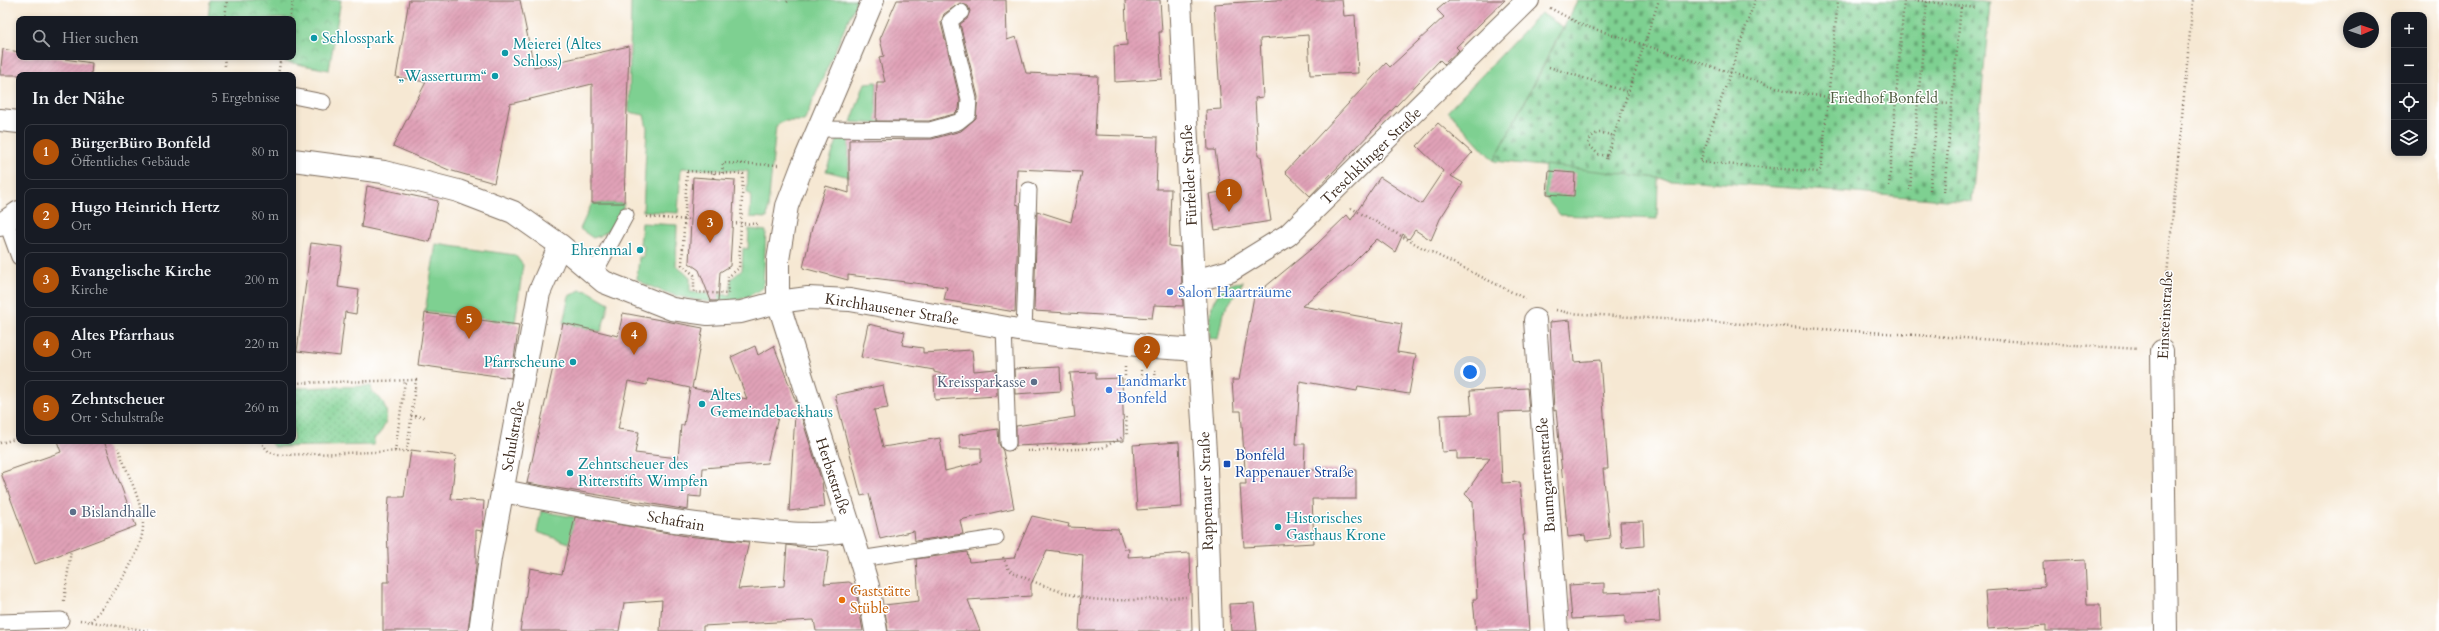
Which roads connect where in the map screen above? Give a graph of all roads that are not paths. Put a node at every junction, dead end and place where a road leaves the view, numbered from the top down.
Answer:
1 (873, 0) edge
2 (1180, 0) edge
3 (1528, 0) edge
4 (962, 12) dead end
5 (296, 97) edge
6 (323, 102) dead end
7 (0, 120) edge
8 (16, 122) edge
9 (817, 129) junction
10 (296, 160) edge
11 (1029, 190) dead end
12 (626, 215) dead end
13 (8, 219) edge
14 (560, 245) junction
15 (16, 247) edge
16 (594, 274) junction
17 (1194, 281) junction
18 (778, 302) junction
19 (1532, 310) road end
20 (1014, 329) junction
21 (1199, 350) junction
22 (2162, 351) road end
23 (1008, 443) dead end
24 (503, 491) junction
25 (850, 530) junction
26 (996, 538) road end
27 (860, 559) junction
28 (61, 620) road end
29 (0, 622) edge
30 (480, 631) edge
31 (876, 631) edge
32 (1211, 631) edge
33 (1557, 631) edge
34 (2166, 631) edge

1 - 9 street, Herbststraße
2 - 17 street, Fürfelder Straße
3 - 17 street, Treschklinger Straße
4 - 9 lane
5 - 6 lane
7 - 8 street
9 - 18 street, Herbststraße
10 - 14 street, Kirchhausener Straße
11 - 20 lane
12 - 16 lane
13 - 15 lane
14 - 16 street, Kirchhausener Straße
14 - 24 street, Schulstraße
16 - 18 street, Kirchhausener Straße
17 - 21 street, Fürfelder Straße
18 - 20 street, Kirchhausener Straße
18 - 25 street, Herbststraße
19 - 33 street, Baumgartenstraße
20 - 21 street, Kirchhausener Straße
20 - 23 lane
21 - 32 street, Rappenauer Straße
22 - 34 street, Einsteinstraße
24 - 25 street, Schafrain
24 - 30 street, Schulstraße
25 - 27 street, Herbststraße
26 - 27 lane
27 - 31 street, Herbststraße
28 - 29 lane

